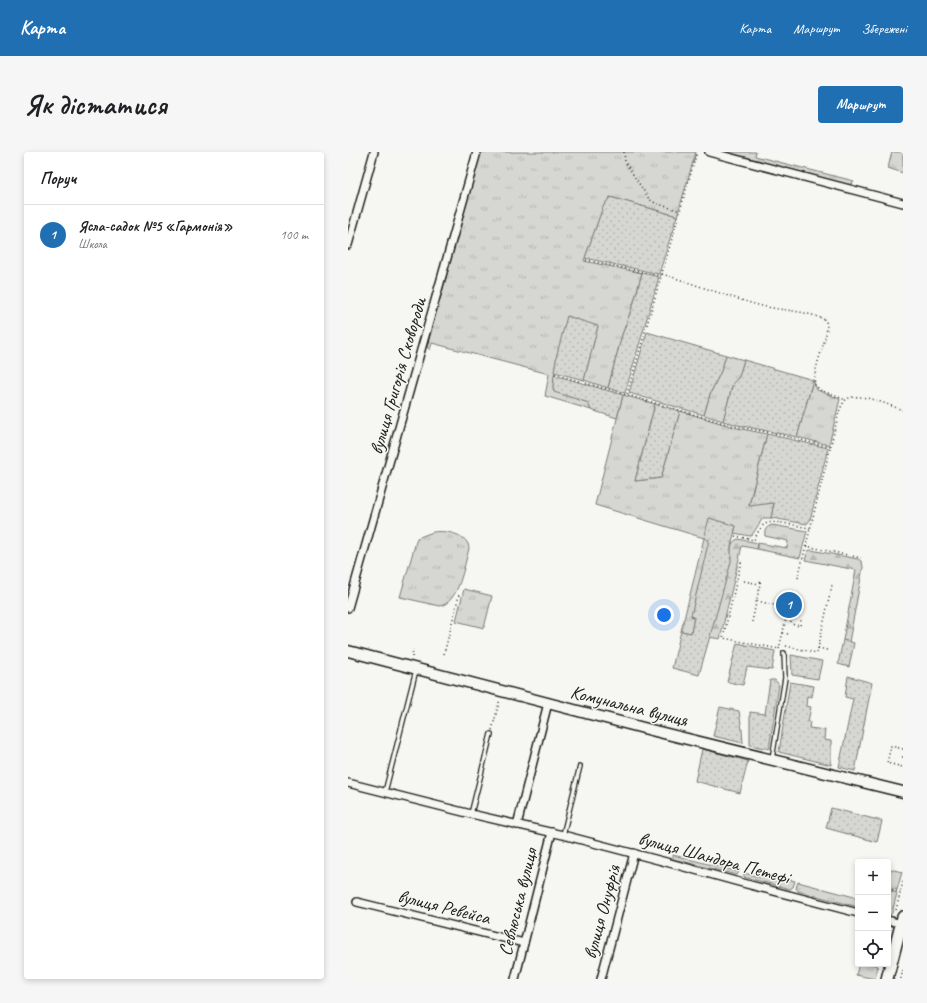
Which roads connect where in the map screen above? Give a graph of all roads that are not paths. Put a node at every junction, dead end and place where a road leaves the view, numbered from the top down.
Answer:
1 (374, 152) edge
2 (477, 152) edge
3 (709, 152) edge
4 (903, 204) edge
5 (348, 245) edge
6 (348, 608) edge
7 (348, 651) edge
8 (784, 652) road end
9 (416, 669) junction
10 (548, 703) junction
11 (492, 734) road end
12 (772, 760) junction
13 (580, 766) dead end
14 (348, 783) edge
15 (903, 792) edge
16 (385, 793) junction
17 (471, 814) junction
18 (517, 824) junction
19 (552, 832) junction
20 (562, 835) junction
21 (634, 853) junction
22 (357, 902) dead end
23 (855, 912) edge
24 (896, 921) edge
25 (524, 943) junction
26 (515, 979) edge
27 (601, 979) edge
28 (887, 979) edge

1 - 5 street
2 - 6 street, вулиця Григорія Сковороди
3 - 4 street
7 - 9 main road, Комунальна вулиця
8 - 12 lane
9 - 10 main road, Комунальна вулиця
9 - 16 lane
10 - 12 main road, Комунальна вулиця
10 - 18 street
11 - 17 lane
12 - 15 main road, Комунальна вулиця
13 - 20 lane
14 - 16 street, вулиця Шандора Петефі
16 - 17 street, вулиця Шандора Петефі
17 - 18 street, вулиця Шандора Петефі
18 - 19 street, вулиця Шандора Петефі
19 - 20 street, вулиця Шандора Петефі
19 - 25 street, Севлюська вулиця
20 - 21 street, вулиця Шандора Петефі
21 - 23 street, вулиця Шандора Петефі
21 - 27 street, вулиця Онуфрія
22 - 25 street, вулиця Ревейса
24 - 28 main road
25 - 26 street, Севлюська вулиця

